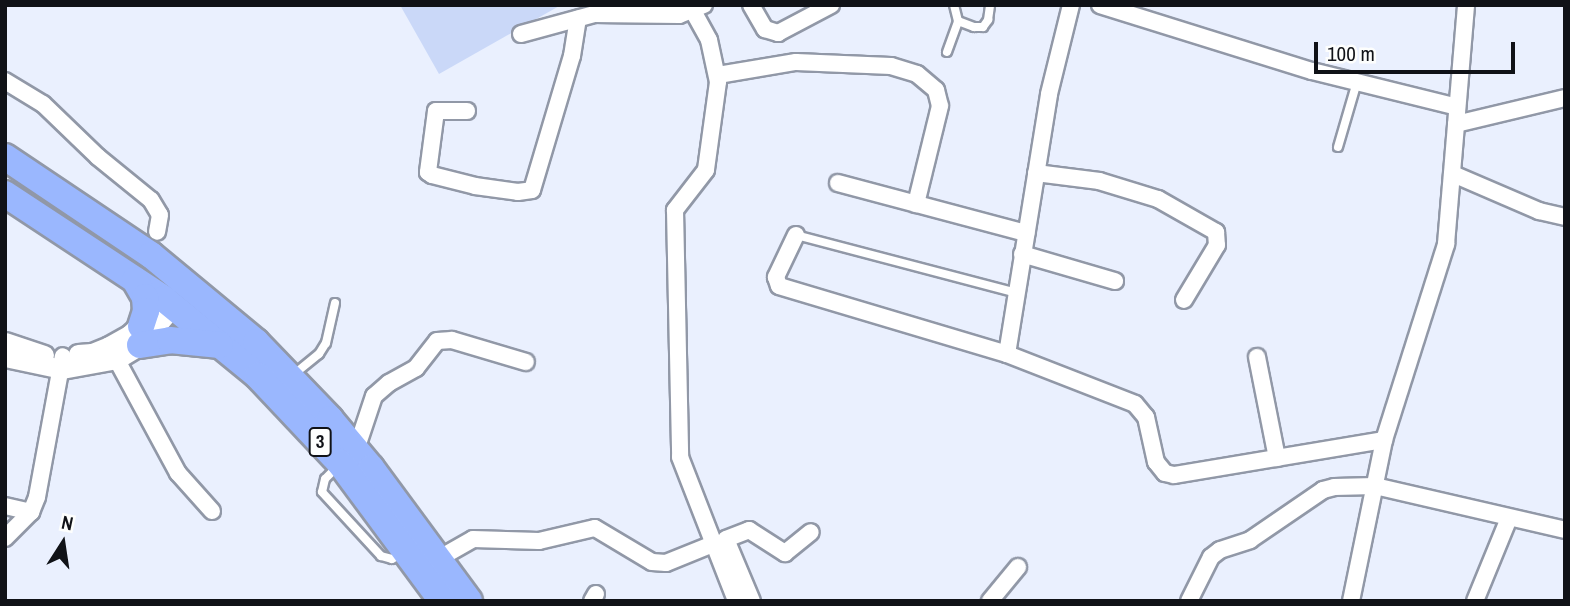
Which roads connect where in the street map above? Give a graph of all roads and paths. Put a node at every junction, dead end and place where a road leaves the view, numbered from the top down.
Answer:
1 (751, 5) edge
2 (831, 5) edge
3 (954, 5) edge
4 (989, 5) edge
5 (1071, 5) edge
6 (1100, 5) edge
7 (1467, 6) edge
8 (696, 7) edge
9 (592, 12) edge
10 (958, 21) junction
11 (521, 34) dead end
12 (947, 52) dead end
13 (718, 75) junction
14 (5, 80) edge
15 (1357, 82) junction
16 (1565, 98) edge
17 (1457, 107) junction
18 (467, 111) dead end
19 (1456, 124) junction
20 (1338, 147) dead end
21 (5, 157) edge
22 (1036, 173) junction
23 (1453, 174) junction
24 (838, 183) dead end
25 (5, 194) edge
26 (916, 204) junction
27 (1565, 217) edge
28 (157, 233) dead end
29 (1026, 233) junction
30 (796, 234) joint
31 (1023, 254) junction
32 (158, 261) junction
33 (135, 280) junction
34 (1115, 282) dead end
35 (1017, 293) junction
36 (208, 299) junction
37 (170, 300) junction
38 (1184, 300) dead end
39 (335, 303) dead end
40 (140, 336) junction
41 (5, 342) edge
42 (221, 346) junction
43 (113, 352) junction
44 (1007, 354) junction
45 (5, 357) edge
46 (1257, 357) dead end
47 (526, 362) dead end
48 (63, 363) junction
49 (290, 377) junction
50 (1384, 440) junction
51 (348, 457) junction
52 (1277, 458) junction
53 (1374, 486) junction
54 (5, 506) edge
55 (212, 511) dead end
56 (31, 512) junction
57 (1509, 517) junction
58 (1565, 530) edge
59 (811, 531) dead end
60 (5, 538) edge
61 (713, 544) junction
62 (438, 559) junction
63 (1018, 567) dead end
64 (442, 601) edge
65 (469, 601) edge
66 (736, 601) edge
67 (752, 601) edge
68 (990, 601) edge
69 (1189, 601) edge
70 (1351, 601) edge
71 (1475, 601) edge

1 - 2 street
3 - 10 lane
4 - 10 lane
5 - 22 street
6 - 15 street
7 - 17 street
8 - 9 street
8 - 13 street
9 - 11 street
9 - 18 street
10 - 12 lane
13 - 26 street
13 - 61 street
14 - 28 street
15 - 17 street
15 - 20 lane
16 - 19 street
17 - 19 street
19 - 23 street
21 - 32 highway, 3
22 - 29 street
22 - 38 street
23 - 27 street
23 - 50 street
24 - 26 street
25 - 33 highway, 3
26 - 29 street
29 - 31 street
30 - 35 lane
30 - 44 street
31 - 34 street
31 - 35 street
32 - 36 highway, 3
32 - 37 highway
33 - 37 highway, 3
33 - 40 highway
35 - 44 street
36 - 37 highway
36 - 49 highway, 3
37 - 40 street
37 - 42 highway, 3
39 - 49 lane
40 - 42 highway
40 - 43 street
41 - 48 street
42 - 51 highway, 3
43 - 48 street
43 - 55 street
44 - 52 street
45 - 48 street
46 - 52 street
47 - 51 street
48 - 56 street
49 - 51 highway, 3
50 - 52 street
50 - 53 street
51 - 62 highway, 3
51 - 64 highway, 3
53 - 57 street
53 - 69 street
53 - 70 street
54 - 56 street
56 - 60 street
57 - 58 street
57 - 71 street
59 - 67 street
61 - 62 street
61 - 66 street
62 - 65 highway, 3
63 - 68 street

